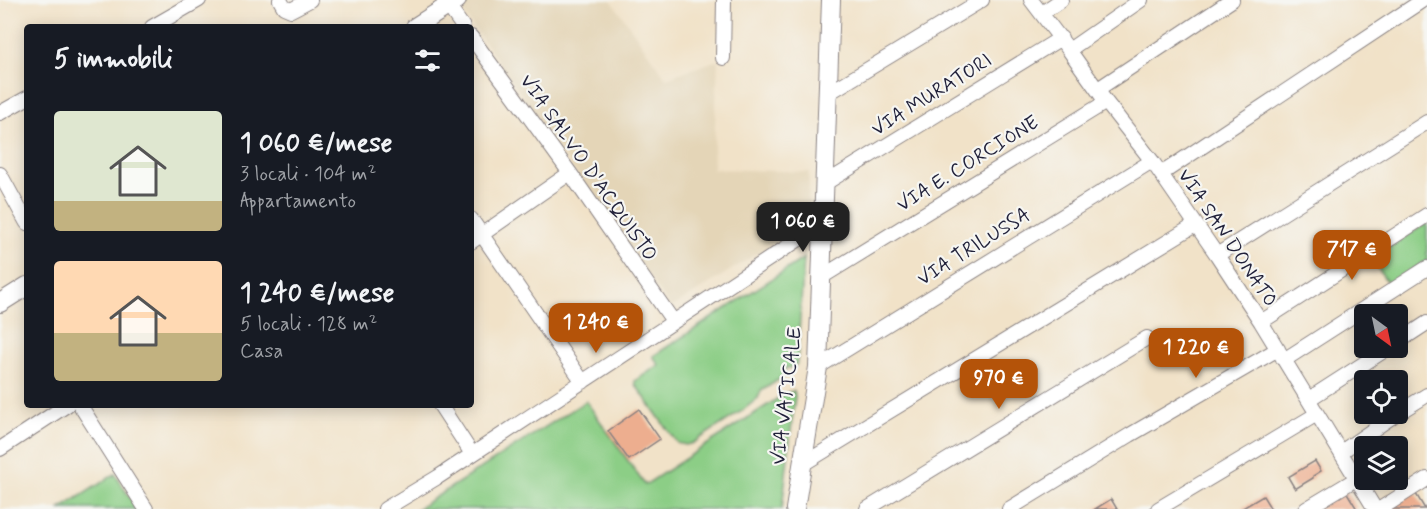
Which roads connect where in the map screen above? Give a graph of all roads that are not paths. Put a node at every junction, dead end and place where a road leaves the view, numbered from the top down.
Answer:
1 (199, 0) edge
2 (279, 0) edge
3 (310, 0) edge
4 (724, 0) edge
5 (982, 0) edge
6 (1031, 0) edge
7 (1061, 0) edge
8 (1141, 0) edge
9 (1232, 0) edge
10 (1423, 0) edge
11 (450, 2) edge
12 (833, 2) edge
13 (1042, 14) junction
14 (157, 24) edge
15 (419, 24) edge
16 (462, 24) edge
17 (474, 41) edge
18 (1065, 44) junction
19 (723, 58) dead end
20 (1098, 89) junction
21 (827, 94) junction
22 (24, 100) edge
23 (1106, 102) junction
24 (0, 113) edge
25 (1427, 122) edge
26 (1152, 161) junction
27 (570, 173) junction
28 (0, 174) edge
29 (1161, 174) junction
30 (824, 184) junction
31 (1427, 215) edge
32 (24, 218) edge
33 (822, 224) junction
34 (1195, 225) junction
35 (476, 238) edge
36 (1217, 255) junction
37 (1427, 268) edge
38 (820, 278) junction
39 (24, 288) edge
40 (0, 303) edge
41 (673, 321) junction
42 (1261, 322) junction
43 (1427, 323) edge
44 (1408, 335) edge
45 (1147, 338) dead end
46 (1281, 355) junction
47 (1373, 358) edge
48 (818, 367) junction
49 (583, 382) junction
50 (1427, 395) edge
51 (1309, 399) junction
52 (1408, 407) edge
53 (62, 408) edge
54 (82, 408) edge
55 (442, 408) edge
56 (1317, 414) junction
57 (1382, 424) edge
58 (0, 449) edge
59 (1341, 452) junction
60 (472, 454) junction
61 (803, 464) junction
62 (1354, 475) edge
63 (1427, 479) edge
64 (1354, 480) edge
65 (1363, 490) edge
66 (146, 509) edge
67 (385, 509) edge
68 (795, 509) edge
69 (867, 509) edge
70 (1010, 509) edge
71 (1158, 509) edge
72 (1306, 509) edge
73 (1374, 509) edge
74 (1380, 509) edge

1 - 14 street
2 - 3 street
4 - 19 street
5 - 21 street
6 - 13 street, VIA SAN DONATO
7 - 13 street
8 - 18 street, VIA MURATORI
9 - 20 street
10 - 29 street
11 - 15 street
11 - 16 street
12 - 21 street, VIA VATICALE
13 - 18 street, VIA SAN DONATO
17 - 27 street, VIA SALVO D'ACQUISTO
18 - 20 street, VIA SAN DONATO
18 - 30 street, VIA MURATORI
20 - 23 street, VIA SAN DONATO
21 - 30 street, VIA VATICALE
22 - 24 street
23 - 26 street, VIA SAN DONATO
23 - 38 street, VIA E. CORCIONE
25 - 36 street
26 - 29 street, VIA SAN DONATO
26 - 48 street, VIA TRILUSSA
27 - 35 street
27 - 41 street, VIA SALVO D'ACQUISTO
28 - 32 street
29 - 34 street, VIA SAN DONATO
30 - 33 street, VIA VATICALE
31 - 42 street
33 - 38 street, VIA VATICALE
33 - 41 street
34 - 36 street, VIA SAN DONATO
34 - 61 street
35 - 49 street
36 - 42 street, VIA SAN DONATO
37 - 46 street
38 - 48 street, VIA VATICALE
39 - 40 street
41 - 49 street
42 - 46 street, VIA SAN DONATO
43 - 44 street
45 - 69 street
46 - 51 street, VIA SAN DONATO
46 - 70 street
47 - 51 street
48 - 61 street, VIA VATICALE
49 - 60 street
50 - 52 street
51 - 56 street, VIA SAN DONATO
53 - 58 street
54 - 66 street
55 - 60 street
56 - 59 street, VIA SAN DONATO
56 - 71 street
57 - 59 street
59 - 62 street, VIA SAN DONATO
60 - 67 street
61 - 68 street, VIA VATICALE
63 - 74 street
64 - 72 street
65 - 73 street, VIA SAN DONATO

